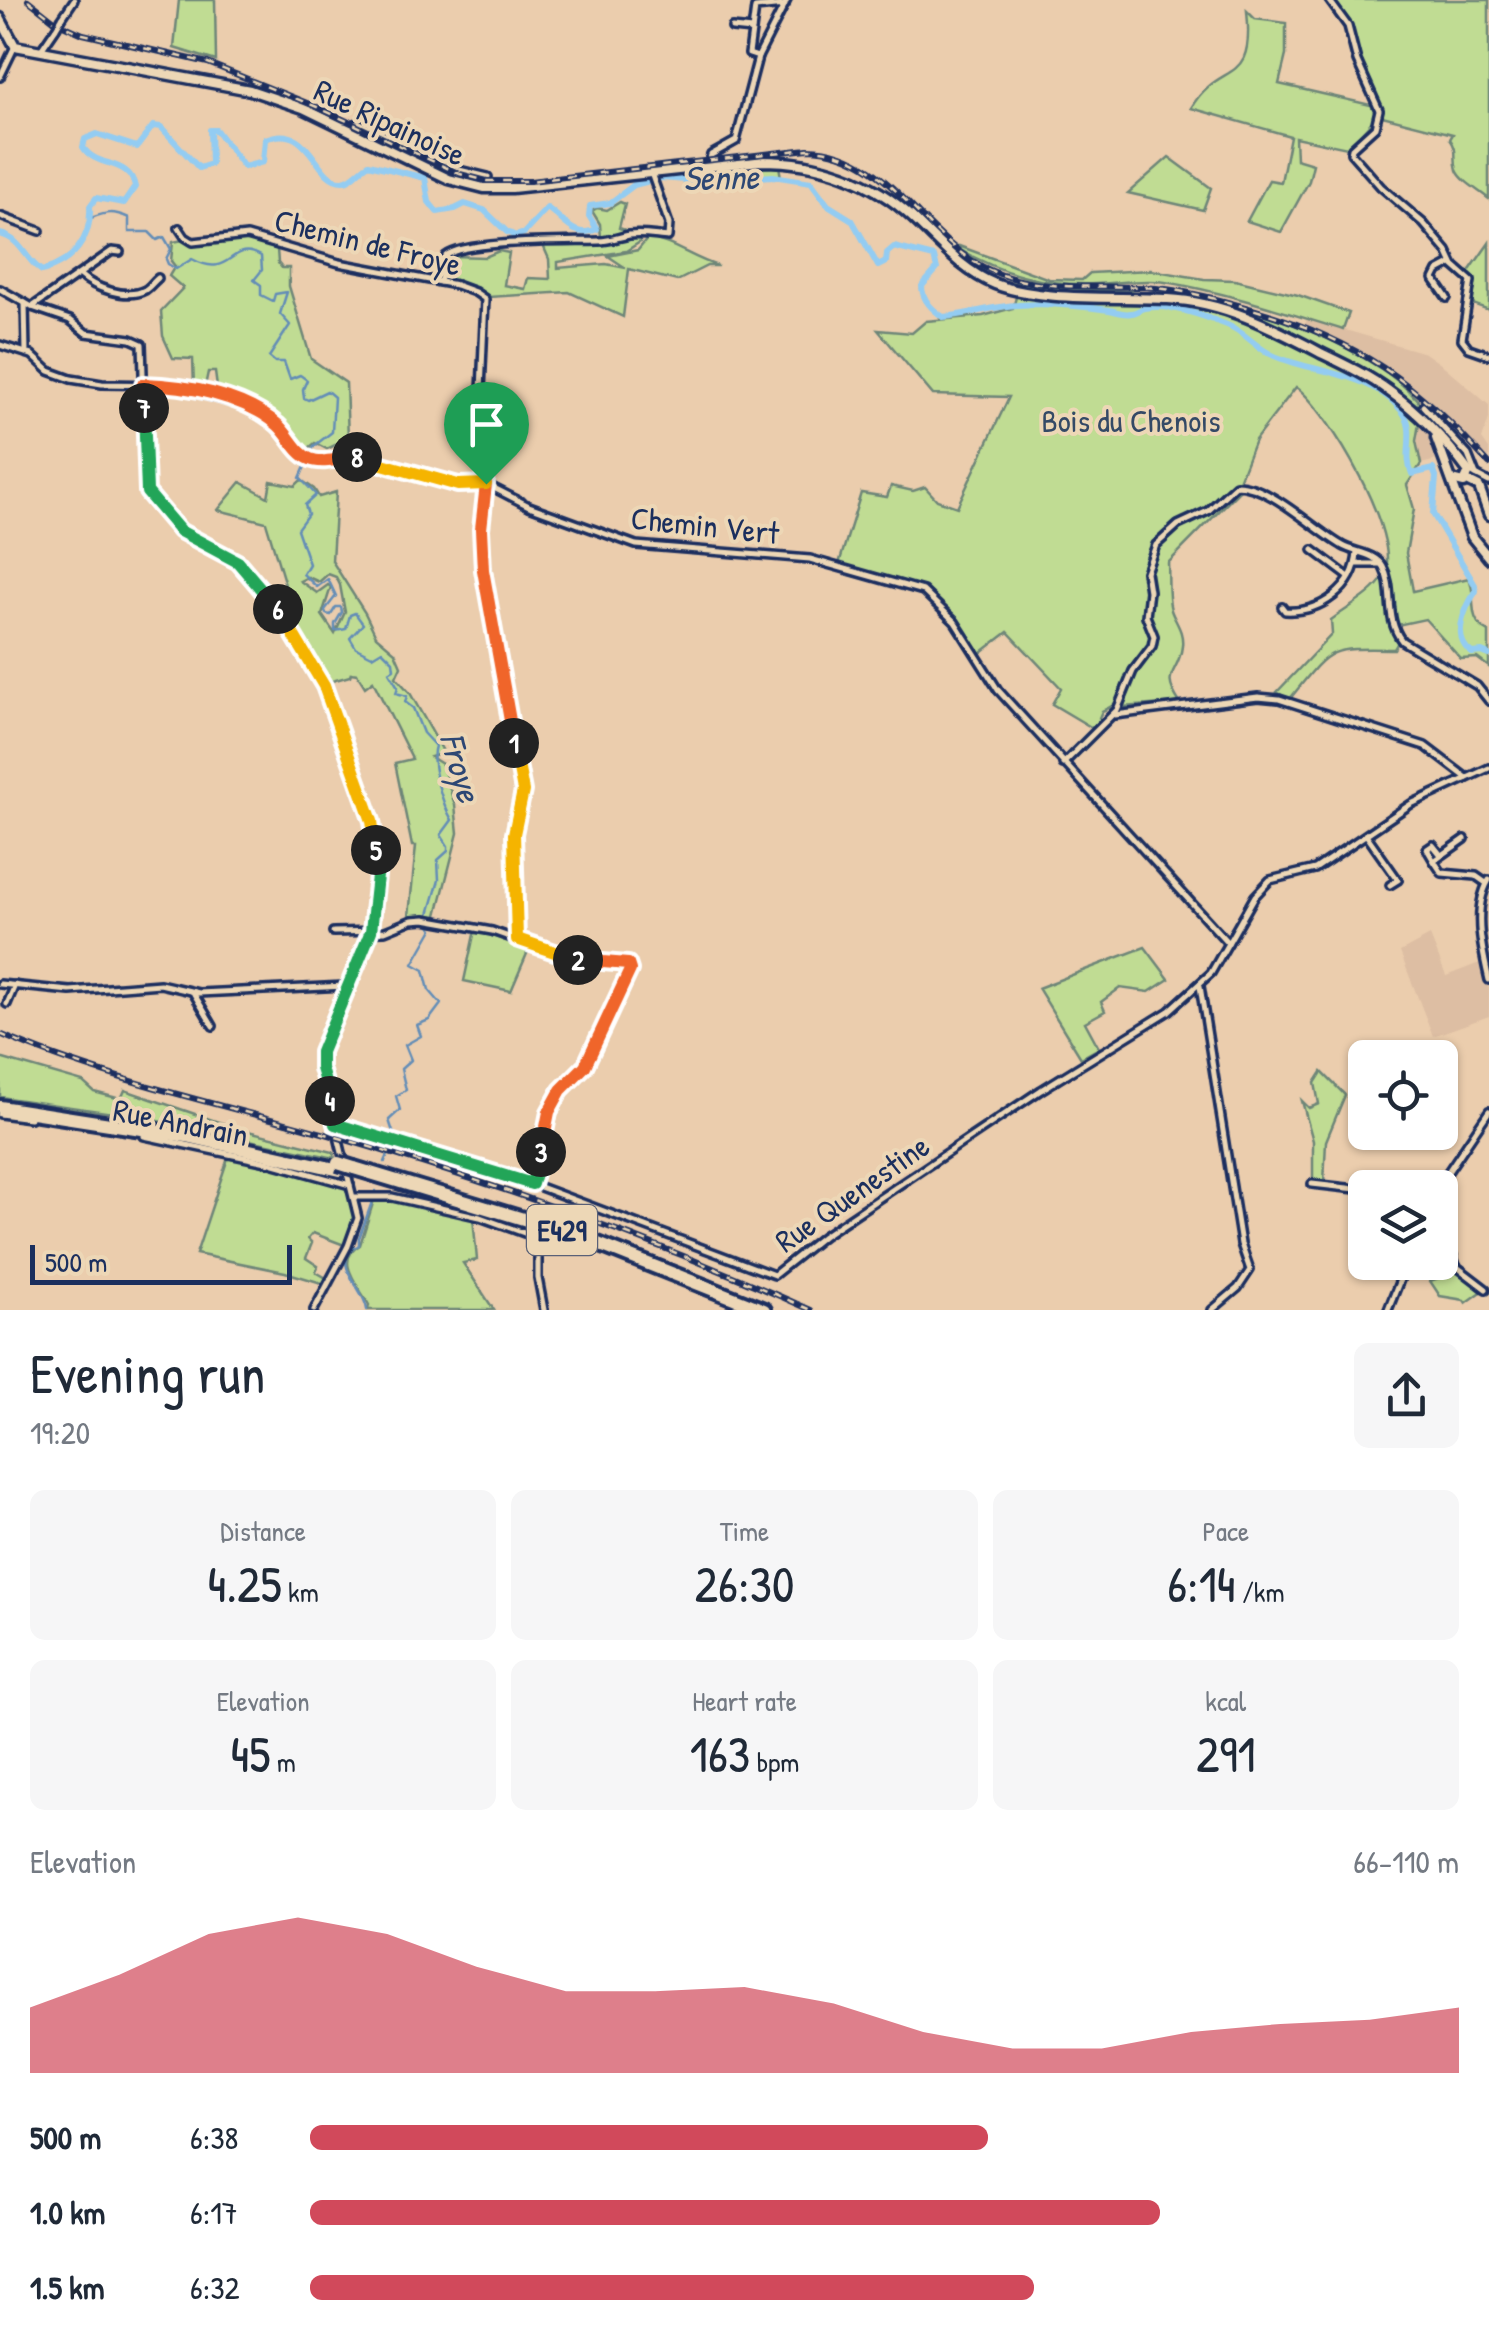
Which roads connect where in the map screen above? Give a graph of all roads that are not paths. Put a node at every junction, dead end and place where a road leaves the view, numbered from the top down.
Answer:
1 (74, 0) edge
2 (1329, 0) edge
3 (786, 2) edge
4 (0, 18) edge
5 (732, 28) dead end
6 (752, 30) junction
7 (15, 46) junction
8 (40, 50) junction
9 (758, 57) junction
10 (0, 77) edge
11 (342, 127) junction
12 (708, 166) junction
13 (488, 177) dead end
14 (652, 178) junction
15 (0, 216) edge
16 (179, 228) dead end
17 (40, 231) dead end
18 (120, 252) dead end
19 (1452, 264) junction
20 (80, 275) junction
21 (158, 278) dead end
22 (440, 282) junction
23 (0, 289) edge
24 (1447, 298) dead end
25 (29, 305) junction
26 (0, 345) edge
27 (26, 353) junction
28 (1489, 355) edge
29 (143, 384) junction
30 (1419, 409) junction
31 (1448, 453) junction
32 (1469, 478) junction
33 (1452, 480) junction
34 (1489, 482) edge
35 (486, 484) junction
36 (1485, 492) edge
37 (1459, 499) junction
38 (1489, 514) edge
39 (1313, 550) dead end
40 (1357, 552) junction
41 (1489, 558) edge
42 (1357, 564) junction
43 (1382, 566) junction
44 (1349, 578) junction
45 (1282, 607) dead end
46 (1489, 700) edge
47 (1112, 715) junction
48 (1064, 764) junction
49 (1489, 768) edge
50 (1467, 778) junction
51 (1367, 836) junction
52 (1465, 839) dead end
53 (1441, 855) junction
54 (1434, 862) junction
55 (1488, 882) edge
56 (1390, 886) dead end
57 (334, 932) dead end
58 (370, 933) junction
59 (517, 939) junction
60 (1228, 943) junction
61 (1489, 980) edge
62 (0, 984) edge
63 (15, 986) junction
64 (346, 986) junction
65 (1200, 986) junction
66 (193, 993) junction
67 (8, 1004) dead end
68 (213, 1026) dead end
69 (0, 1107) edge
70 (1489, 1112) edge
71 (335, 1124) junction
72 (1449, 1170) edge
73 (347, 1172) junction
74 (532, 1184) junction
75 (1312, 1184) dead end
76 (1348, 1188) edge
77 (354, 1196) junction
78 (1458, 1268) edge
79 (1400, 1280) edge
80 (1486, 1289) dead end
81 (314, 1310) edge
82 (544, 1310) edge
83 (750, 1310) edge
84 (764, 1310) edge
85 (1212, 1310) edge
86 (1388, 1310) edge

1 - 8 street, bridge
2 - 19 street
3 - 6 street
3 - 9 street
4 - 7 street
5 - 6 street
6 - 9 street
7 - 8 street, Rue Ripainoise
7 - 10 street
8 - 11 street, Rue Ripainoise
9 - 12 street
11 - 13 street
11 - 14 street, Rue Ripainoise
12 - 14 street, Rue Ripainoise
12 - 30 street, Rue Ripainoise
14 - 22 street
15 - 17 street
16 - 22 street, Chemin de Froye
18 - 20 street
19 - 24 street
19 - 28 street
20 - 21 street
20 - 25 street
22 - 35 street, Chemin de Froye
23 - 25 street
25 - 27 street
25 - 29 street
26 - 27 street, Chemin Vert
27 - 29 street, Chemin Vert
29 - 35 street, Chemin Vert
29 - 58 street
30 - 31 street, Rue Ripainoise
30 - 32 street
31 - 32 street, Rue Ripainoise
31 - 33 street
32 - 33 street
32 - 34 street
32 - 36 street
32 - 37 street
33 - 37 street
35 - 48 street, Chemin Vert
35 - 59 street
36 - 38 street
37 - 41 street
39 - 44 street
40 - 42 street
40 - 43 street
40 - 47 street
42 - 43 street
42 - 44 street
43 - 46 street
44 - 45 street
47 - 48 street
47 - 50 street
48 - 60 street, Chemin Vert
49 - 50 street, Rue Quenestine
50 - 51 street, Rue Quenestine
51 - 56 street
51 - 60 street, Rue Quenestine
52 - 53 street
53 - 54 street
53 - 54 street
54 - 55 street
55 - 61 street
57 - 58 street
58 - 59 street
58 - 64 street
59 - 74 street
60 - 65 street, Rue Quenestine
62 - 63 street
63 - 66 street
63 - 67 street
64 - 66 street
64 - 71 street
65 - 74 street, Rue Quenestine
65 - 85 street
66 - 68 street
69 - 73 street, Rue Andrain
69 - 73 highway, E429
70 - 72 street
71 - 73 street
71 - 74 street, Rue Quenestine
73 - 77 street
73 - 83 highway, E429
73 - 84 highway, E429
75 - 76 street
77 - 81 street
77 - 82 street
78 - 80 street
79 - 86 street

